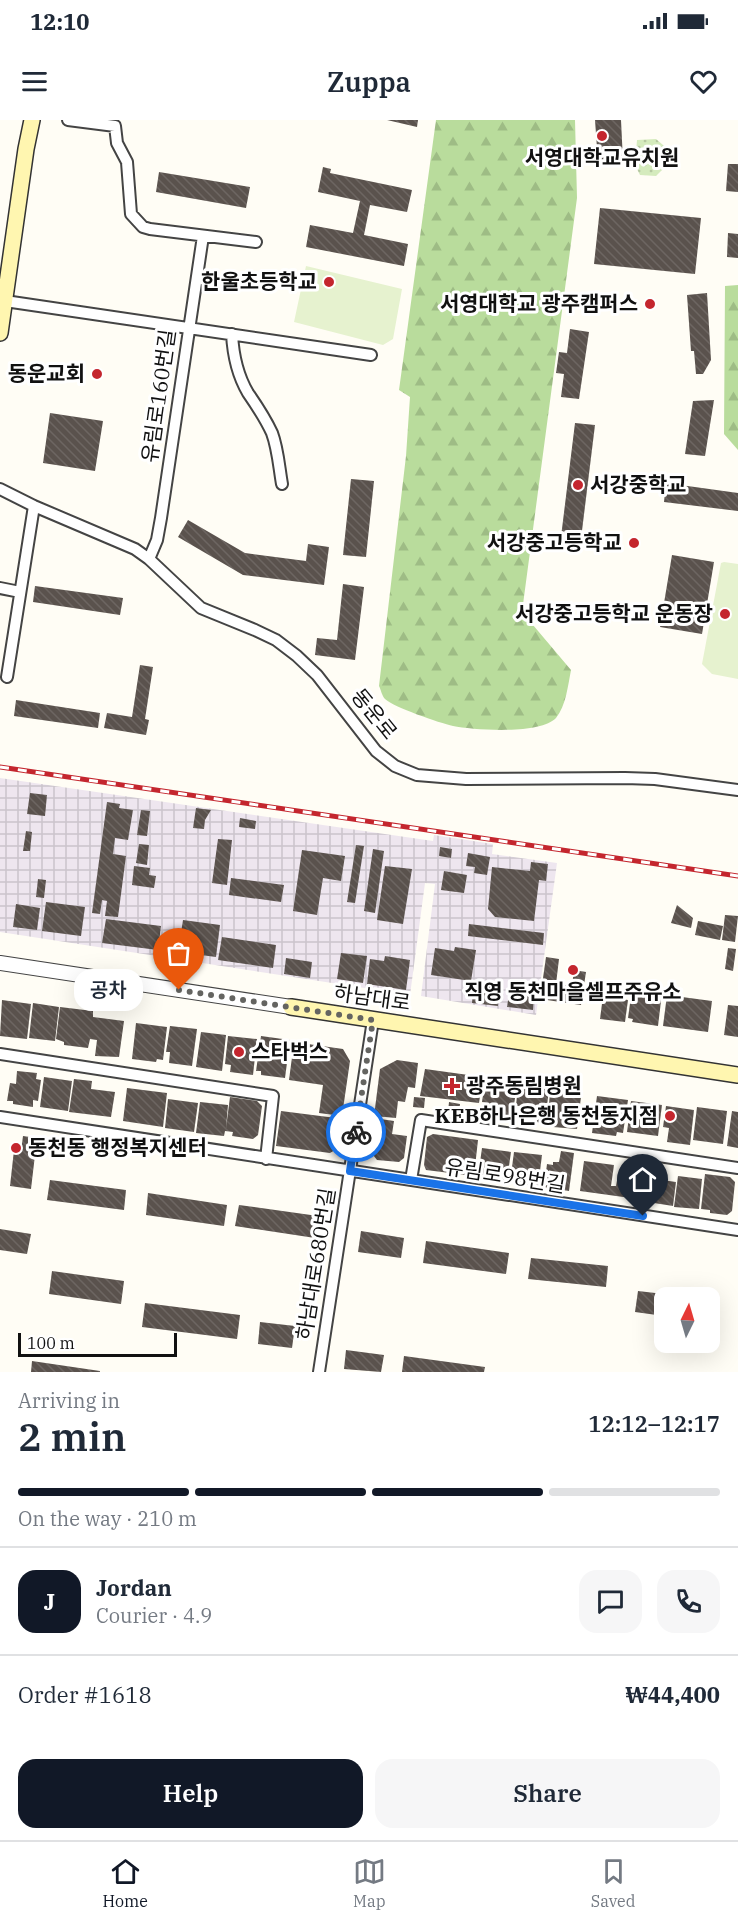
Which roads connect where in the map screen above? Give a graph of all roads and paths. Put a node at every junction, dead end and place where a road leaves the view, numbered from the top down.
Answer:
1 (32, 120) edge
2 (68, 120) edge
3 (202, 236) junction
4 (256, 243) dead end
5 (5, 301) junction
6 (189, 328) junction
7 (0, 333) edge
8 (232, 334) junction
9 (371, 355) dead end
10 (282, 484) dead end
11 (0, 489) edge
12 (34, 506) junction
13 (149, 559) junction
14 (0, 588) edge
15 (20, 592) junction
16 (7, 677) dead end
17 (738, 790) edge
18 (0, 963) edge
19 (291, 1007) joint
20 (373, 1020) junction
21 (0, 1054) edge
22 (738, 1076) edge
23 (0, 1117) edge
24 (266, 1159) junction
25 (738, 1168) edge
26 (350, 1171) junction
27 (411, 1180) junction
28 (738, 1230) edge
29 (319, 1372) edge

1 - 5 main road
2 - 3 street
3 - 4 street
3 - 6 street, 유림로160번길
5 - 6 street
5 - 7 main road
6 - 8 street
6 - 13 street, 유림로160번길
8 - 9 street
8 - 10 street
11 - 12 street, 동운로
12 - 13 street, 동운로
12 - 15 street
13 - 17 street, 동운로
14 - 15 street
15 - 16 street
18 - 19 street, 하남대로
19 - 20 main road, 하남대로
20 - 22 main road, 하남대로
20 - 26 street, 하남대로680번길
21 - 24 street
23 - 24 street, 유림로98번길
24 - 26 street, 유림로98번길
25 - 27 street
26 - 27 street, 유림로98번길
26 - 29 street, 하남대로680번길
27 - 28 street, 유림로98번길

